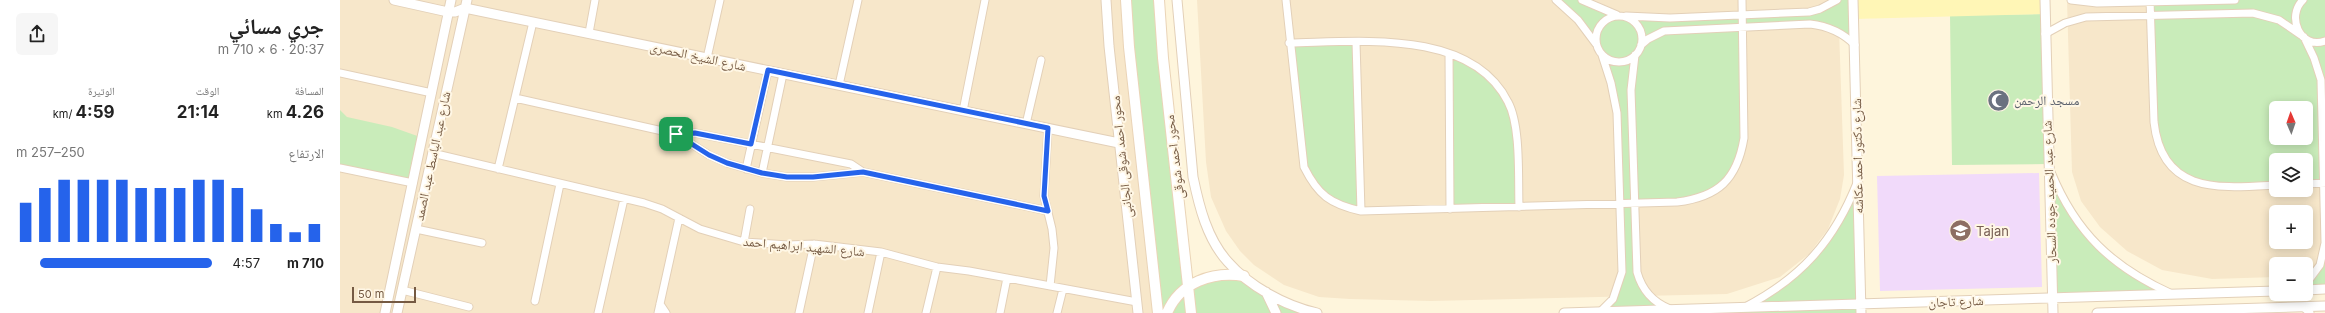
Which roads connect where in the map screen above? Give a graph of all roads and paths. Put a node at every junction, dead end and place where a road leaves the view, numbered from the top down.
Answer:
1 (394, 0) edge
2 (451, 0) edge
3 (595, 0) edge
4 (720, 0) edge
5 (858, 0) edge
6 (985, 0) edge
7 (1106, 0) edge
8 (1126, 0) edge
9 (1159, 0) edge
10 (1177, 0) edge
11 (1286, 0) edge
12 (1556, 0) edge
13 (1582, 0) edge
14 (1742, 0) edge
15 (1837, 0) edge
16 (1853, 0) edge
17 (2045, 0) edge
18 (2071, 0) edge
19 (2235, 0) edge
20 (2303, 0) edge
21 (2150, 1) edge
22 (464, 3) edge
23 (448, 12) junction
24 (1617, 15) junction
25 (1742, 15) junction
26 (2151, 15) junction
27 (1626, 16) junction
28 (533, 22) junction
29 (1743, 27) junction
30 (589, 33) junction
31 (2045, 34) junction
32 (2303, 36) junction
33 (2325, 41) edge
34 (1356, 42) junction
35 (1290, 43) junction
36 (1596, 45) junction
37 (1641, 45) junction
38 (1854, 45) junction
39 (1449, 54) junction
40 (1602, 55) junction
41 (1635, 55) junction
42 (707, 58) junction
43 (1041, 60) dead end
44 (768, 70) junction
45 (340, 73) edge
46 (783, 74) junction
47 (839, 85) junction
48 (432, 93) junction
49 (515, 98) junction
50 (963, 110) junction
51 (1026, 124) junction
52 (1048, 128) junction
53 (676, 134) junction
54 (1119, 143) junction
55 (751, 144) junction
56 (767, 147) junction
57 (432, 153) junction
58 (2048, 164) junction
59 (340, 168) edge
60 (498, 169) junction
61 (746, 169) junction
62 (863, 172) junction
63 (762, 173) junction
64 (1858, 179) junction
65 (2324, 183) edge
66 (413, 184) junction
67 (560, 184) junction
68 (2313, 184) edge
69 (2269, 185) edge
70 (624, 199) junction
71 (1620, 203) junction
72 (1635, 203) junction
73 (1519, 207) junction
74 (750, 209) dead end
75 (1450, 209) junction
76 (1048, 211) junction
77 (1361, 212) junction
78 (679, 218) junction
79 (416, 229) junction
80 (744, 242) junction
81 (482, 243) dead end
82 (814, 244) junction
83 (881, 252) junction
84 (937, 267) junction
85 (1244, 276) junction
86 (2313, 277) edge
87 (1007, 278) junction
88 (1050, 286) junction
89 (1189, 286) junction
90 (1063, 289) junction
91 (2325, 289) edge
92 (402, 290) junction
93 (2313, 290) edge
94 (2269, 291) edge
95 (1266, 292) junction
96 (2238, 292) junction
97 (2172, 294) junction
98 (2052, 298) junction
99 (535, 301) dead end
100 (1137, 302) junction
101 (660, 304) junction
102 (2303, 306) junction
103 (2325, 306) edge
104 (469, 307) dead end
105 (1745, 307) junction
106 (1861, 308) edge
107 (2239, 309) junction
108 (1672, 310) junction
109 (1720, 311) edge
110 (1600, 312) junction
111 (2165, 312) edge
112 (385, 313) edge
113 (397, 313) edge
114 (598, 313) edge
115 (658, 313) edge
116 (666, 313) edge
117 (799, 313) edge
118 (868, 313) edge
119 (926, 313) edge
120 (1000, 313) edge
121 (1057, 313) edge
122 (1138, 313) edge
123 (1158, 313) edge
124 (1166, 313) edge
125 (1191, 313) edge
126 (1276, 313) edge
127 (1317, 313) edge
128 (1564, 313) edge
129 (2053, 313) edge
130 (2097, 313) edge
131 (2310, 313) edge

1 - 23 street, شارع الشيخ الحصرى
2 - 23 street, شارع عبد الباسط عبد الصمد
3 - 30 street
4 - 42 street
5 - 47 street
6 - 50 street
7 - 54 street, محور احمد شوقى الجانبى
8 - 123 main road
9 - 89 main road, محور احمد شوقى
10 - 85 street
11 - 35 street
12 - 36 street
13 - 24 street
14 - 25 street
15 - 25 street
16 - 38 street, شارع دكتور احمد عكاشه
17 - 31 street, شارع عبد الحميد جوده السحار
18 - 21 street
19 - 21 street
20 - 32 street
21 - 26 street
22 - 23 street, شارع الشيخ الحصرى
22 - 28 street, شارع الشيخ الحصرى
22 - 57 street, شارع عبد الباسط عبد الصمد
23 - 48 street, شارع عبد الباسط عبد الصمد
24 - 27 street
24 - 36 street
25 - 27 street
25 - 29 street
26 - 31 street
26 - 32 street
26 - 69 street
27 - 37 street
28 - 30 street, شارع الشيخ الحصرى
28 - 49 street
29 - 37 street
29 - 38 street
29 - 72 street
30 - 42 street, شارع الشيخ الحصرى
31 - 58 street, شارع عبد الحميد جوده السحار
32 - 33 street
32 - 65 street
34 - 35 street
34 - 39 street
34 - 77 street
35 - 77 street
36 - 40 street
37 - 41 street
38 - 64 street, شارع دكتور احمد عكاشه
39 - 73 street
39 - 75 street
40 - 41 street
40 - 71 street
41 - 72 street
42 - 44 street, شارع الشيخ الحصرى
43 - 51 street
44 - 46 street, شارع الشيخ الحصرى
44 - 55 street
45 - 48 street
46 - 47 street, شارع الشيخ الحصرى
46 - 56 street
47 - 50 street, شارع الشيخ الحصرى
48 - 66 street, شارع عبد الباسط عبد الصمد
49 - 53 street
49 - 60 street
50 - 51 street, شارع الشيخ الحصرى
51 - 52 street, شارع الشيخ الحصرى
52 - 54 street, شارع الشيخ الحصرى
52 - 76 street
53 - 55 street
53 - 61 street
54 - 100 street, محور احمد شوقى الجانبى
55 - 56 street
55 - 61 street
56 - 62 street
56 - 63 street
57 - 60 street, شارع الشهيد ابراهيم احمد
57 - 79 street, شارع عبد الباسط عبد الصمد
58 - 97 street
58 - 98 street, شارع عبد الحميد جوده السحار
59 - 66 street
60 - 67 street, شارع الشهيد ابراهيم احمد
61 - 63 street
62 - 63 street
62 - 76 street
64 - 105 street
64 - 106 street, شارع دكتور احمد عكاشه
65 - 68 street
65 - 86 street
66 - 112 street, شارع عبد الباسط عبد الصمد
67 - 70 street, شارع الشهيد ابراهيم احمد
67 - 99 street
70 - 78 street, شارع الشهيد ابراهيم احمد
70 - 114 street
71 - 72 street
71 - 73 street
71 - 110 street
72 - 108 street
73 - 75 street
74 - 80 street
75 - 77 street
76 - 88 street
78 - 80 street, شارع الشهيد ابراهيم احمد
78 - 101 street
79 - 81 street
79 - 92 street, شارع عبد الباسط عبد الصمد
80 - 82 street, شارع الشهيد ابراهيم احمد
82 - 83 street, شارع الشهيد ابراهيم احمد
82 - 117 street
83 - 84 street, شارع الشهيد ابراهيم احمد
83 - 118 street
84 - 87 street, شارع الشهيد ابراهيم احمد
84 - 119 street
85 - 89 main road
85 - 95 street
87 - 88 street, شارع الشهيد ابراهيم احمد
87 - 120 street
88 - 90 street, شارع الشهيد ابراهيم احمد
89 - 124 main road
89 - 125 main road, محور احمد شوقى
90 - 100 street, شارع الشهيد ابراهيم احمد
90 - 121 street
91 - 93 street
92 - 104 street
92 - 113 street, شارع عبد الباسط عبد الصمد
94 - 96 street, شارع تاجان
95 - 126 street
95 - 127 street
96 - 97 street, شارع تاجان
96 - 107 street
97 - 98 street, شارع تاجان
98 - 106 street, شارع تاجان
98 - 129 street, شارع عبد الحميد جوده السحار
100 - 122 street, محور احمد شوقى الجانبى
101 - 115 street
101 - 116 street
102 - 103 street
102 - 107 street
102 - 131 street
105 - 106 street, شارع تاجان
105 - 109 street, شارع تاجان
107 - 111 street
108 - 109 street, شارع تاجان
108 - 110 street, شارع تاجان
110 - 128 street, شارع تاجان
111 - 130 street

